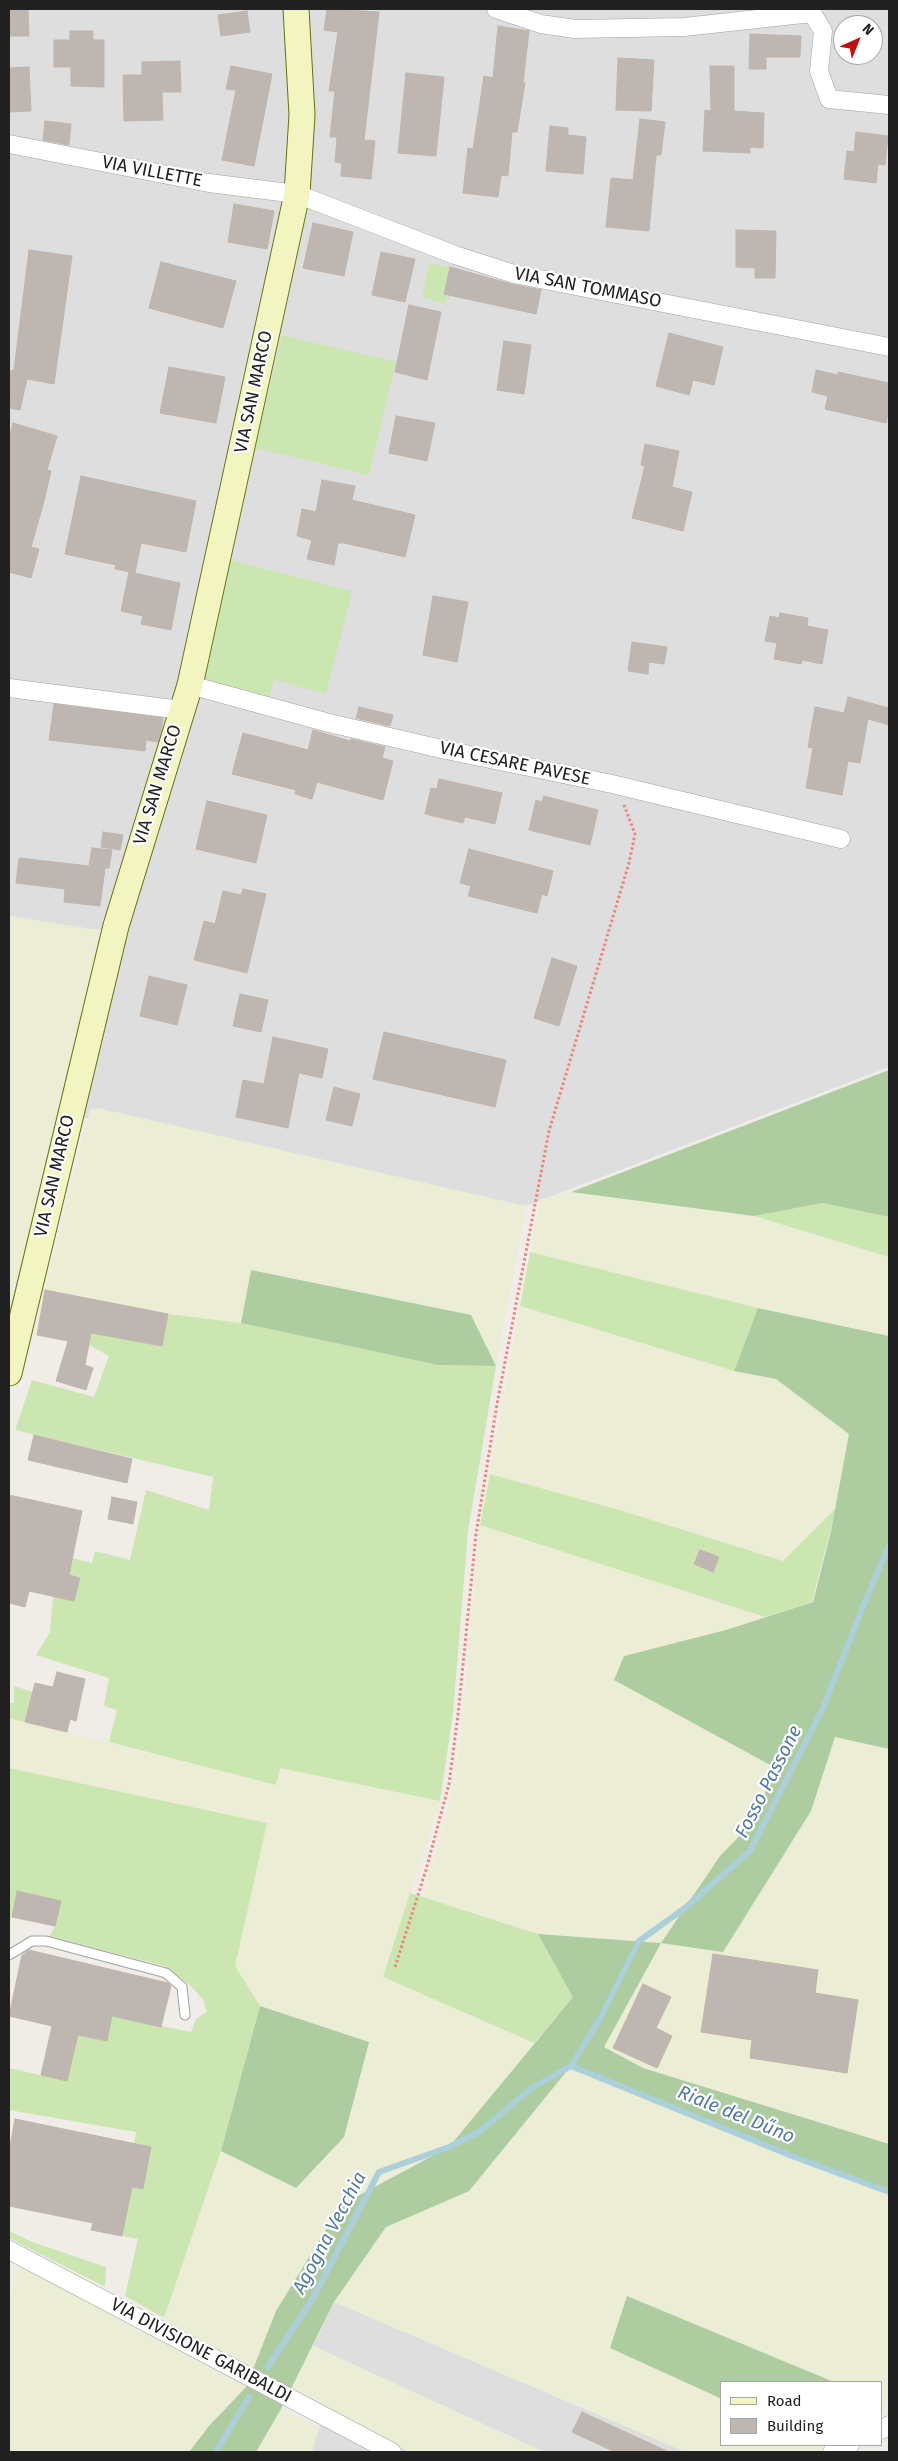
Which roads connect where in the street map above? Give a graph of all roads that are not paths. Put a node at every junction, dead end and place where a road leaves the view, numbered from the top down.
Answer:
1 (296, 9) edge
2 (496, 9) edge
3 (889, 105) edge
4 (9, 144) edge
5 (297, 194) junction
6 (889, 347) edge
7 (190, 685) junction
8 (9, 688) edge
9 (181, 710) junction
10 (841, 839) dead end
11 (9, 1374) edge
12 (9, 1955) edge
13 (185, 2015) dead end
14 (9, 2250) edge
15 (847, 2446) edge
16 (392, 2452) edge
17 (832, 2452) edge

1 - 5 street, VIA SAN MARCO
2 - 3 street
4 - 5 street, VIA VILLETTE
5 - 6 street, VIA SAN TOMMASO
5 - 7 street, VIA SAN MARCO
7 - 9 street, VIA SAN MARCO
7 - 10 street, VIA CESARE PAVESE
8 - 9 street
9 - 11 street, VIA SAN MARCO
12 - 13 lane
14 - 16 street, VIA DIVISIONE GARIBALDI
15 - 17 street

